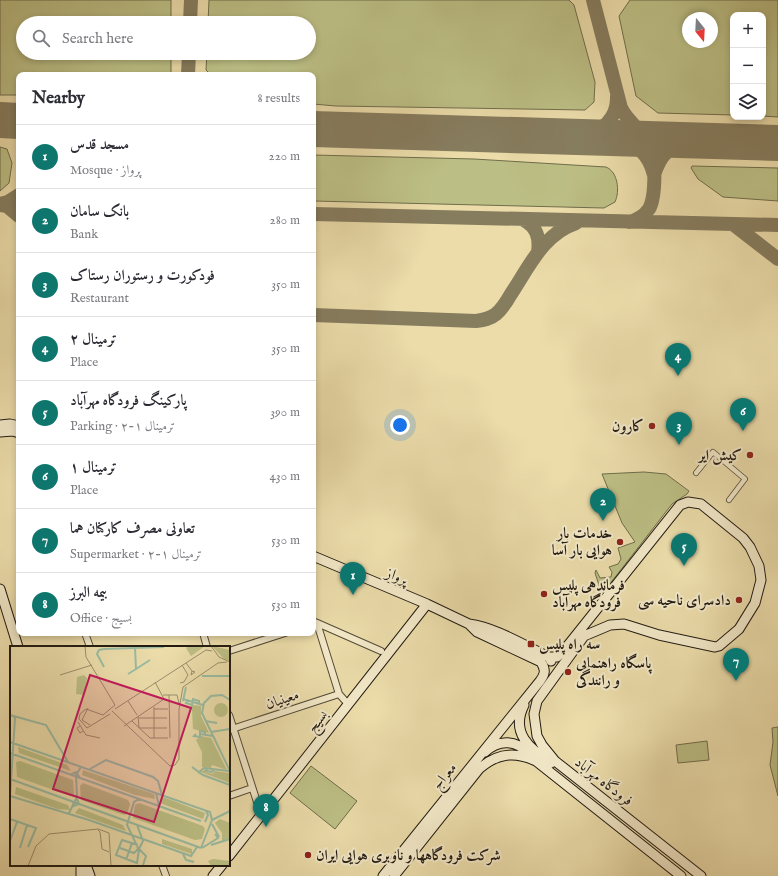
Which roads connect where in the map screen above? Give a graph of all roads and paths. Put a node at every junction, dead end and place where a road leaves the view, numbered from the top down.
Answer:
1 (16, 425) edge
2 (0, 426) edge
3 (0, 432) edge
4 (16, 432) edge
5 (696, 472) dead end
6 (729, 500) dead end
7 (316, 557) edge
8 (0, 589) edge
9 (427, 604) junction
10 (316, 623) edge
11 (469, 624) junction
12 (316, 628) edge
13 (581, 634) junction
14 (86, 636) edge
15 (204, 636) edge
16 (276, 636) edge
17 (18, 646) edge
18 (90, 646) edge
19 (207, 646) edge
20 (230, 651) edge
21 (381, 651) dead end
22 (557, 659) junction
23 (554, 675) junction
24 (339, 694) junction
25 (528, 695) junction
26 (348, 704) junction
27 (231, 729) edge
28 (476, 766) junction
29 (584, 784) junction
30 (252, 788) junction
31 (230, 796) edge
32 (257, 802) dead end
33 (650, 835) junction
34 (642, 845) junction
35 (230, 855) edge
36 (86, 866) edge
37 (162, 866) edge
38 (221, 866) edge
39 (90, 876) edge
40 (166, 876) edge
41 (213, 876) edge
42 (383, 876) edge
43 (394, 876) edge
44 (681, 876) edge
45 (701, 876) edge

1 - 2 main road
3 - 4 main road
5 - 6 street
7 - 9 main road, پرواز
8 - 17 main road
9 - 11 main road, پرواز
9 - 26 main road, بسیج
10 - 21 street
11 - 22 main road, پرواز
11 - 25 main road, پرواز
12 - 24 street
13 - 13 main road
13 - 22 main road
14 - 18 street
15 - 19 street
16 - 20 street
22 - 23 main road
22 - 23 main road
23 - 29 main road, فرودگاه مهرآباد
24 - 26 street
24 - 27 street, معینیان
25 - 28 main road, معراج
25 - 29 main road
26 - 35 main road, بسیج
27 - 30 street
28 - 34 main road, فرودگاه مهرآباد
28 - 42 main road, معراج
28 - 43 main road, معراج
29 - 33 main road, فرودگاه مهرآباد
30 - 31 street
30 - 32 street
33 - 34 main road
33 - 45 main road, فرودگاه مهرآباد
34 - 44 main road, فرودگاه مهرآباد
36 - 39 main road
37 - 40 street
38 - 41 main road

